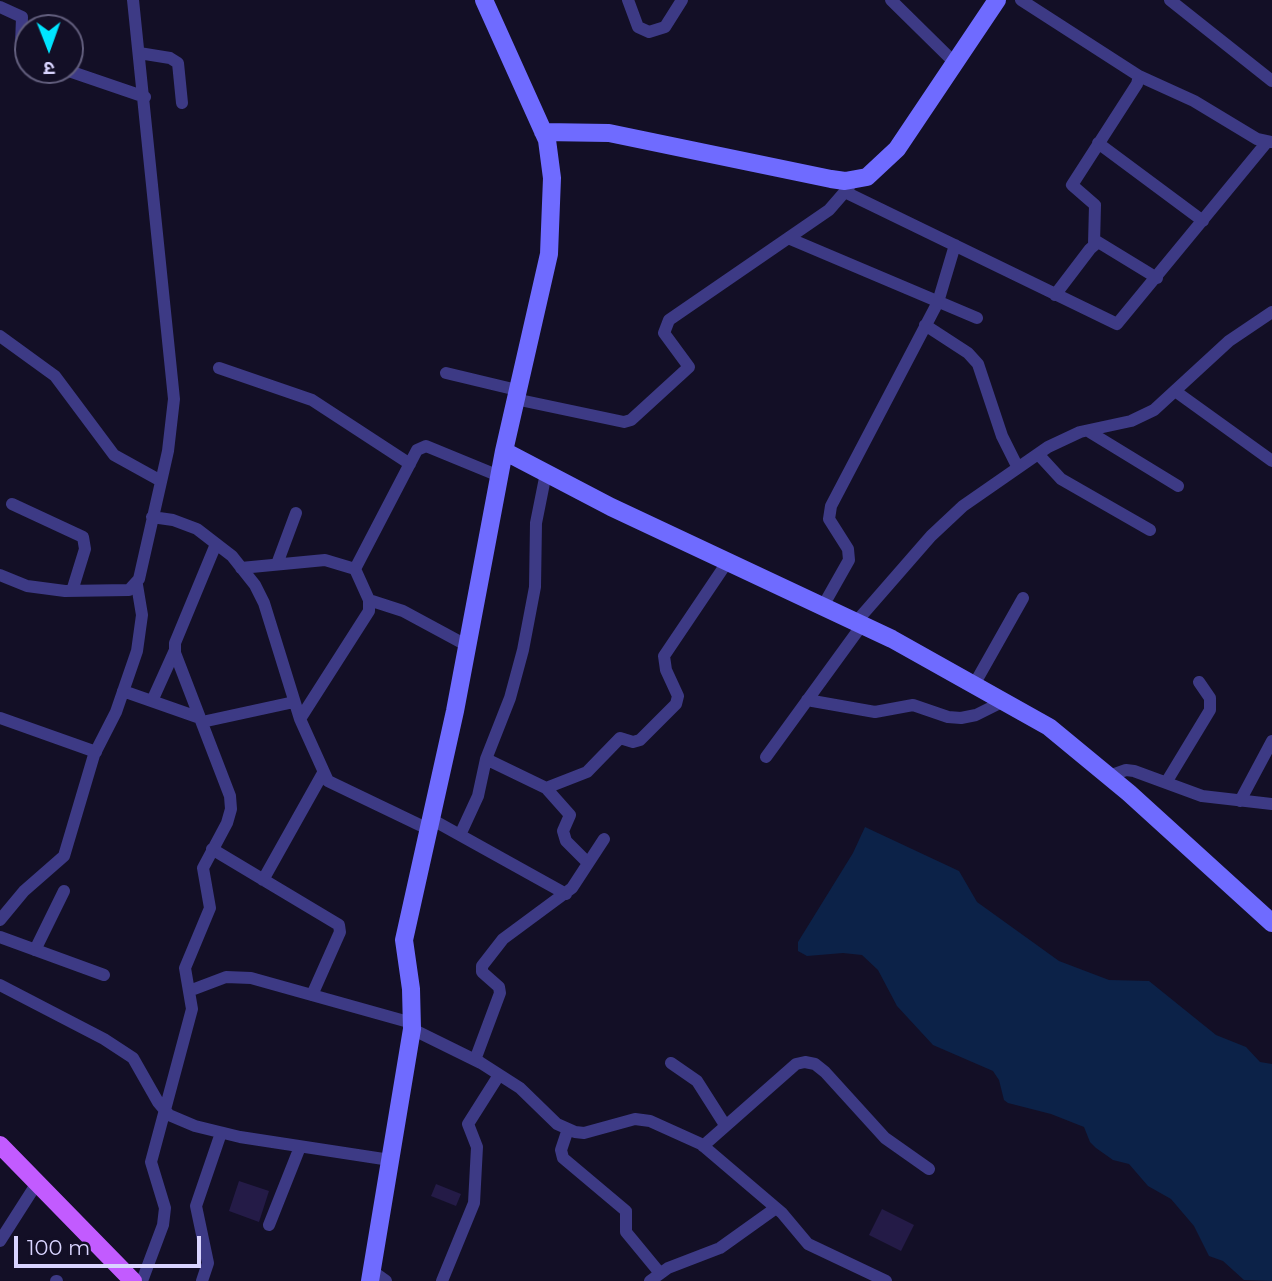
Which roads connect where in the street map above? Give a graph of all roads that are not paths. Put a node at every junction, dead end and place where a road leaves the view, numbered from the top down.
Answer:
1 (133, 0) edge
2 (485, 0) edge
3 (628, 0) edge
4 (682, 0) edge
5 (891, 0) edge
6 (997, 0) edge
7 (1021, 0) edge
8 (1170, 0) edge
9 (0, 6) edge
10 (16, 14) edge
11 (139, 53) junction
12 (955, 63) junction
13 (84, 76) edge
14 (1139, 76) junction
15 (1272, 81) edge
16 (145, 97) junction
17 (182, 103) dead end
18 (544, 132) junction
19 (1270, 142) edge
20 (1098, 143) junction
21 (849, 186) junction
22 (1203, 221) junction
23 (788, 238) junction
24 (1094, 244) junction
25 (955, 245) junction
26 (1157, 278) junction
27 (1055, 295) junction
28 (937, 302) junction
29 (1272, 312) edge
30 (976, 318) dead end
31 (925, 325) junction
32 (0, 336) edge
33 (219, 368) dead end
34 (446, 373) dead end
35 (1175, 391) junction
36 (516, 394) junction
37 (1088, 431) junction
38 (504, 452) junction
39 (1038, 454) junction
40 (1013, 459) junction
41 (1272, 461) edge
42 (410, 464) junction
43 (547, 473) junction
44 (499, 476) junction
45 (161, 481) junction
46 (1178, 486) dead end
47 (12, 504) dead end
48 (296, 513) dead end
49 (152, 517) junction
50 (1150, 530) dead end
51 (216, 544) junction
52 (728, 561) junction
53 (277, 564) junction
54 (241, 568) junction
55 (355, 569) junction
56 (0, 575) edge
57 (136, 585) junction
58 (72, 591) junction
59 (1023, 598) dead end
60 (369, 600) junction
61 (823, 606) junction
62 (859, 623) junction
63 (466, 645) junction
64 (175, 650) junction
65 (1199, 682) dead end
66 (975, 683) junction
67 (123, 691) junction
68 (807, 700) junction
69 (152, 701) junction
70 (1004, 701) junction
71 (294, 702) junction
72 (0, 718) edge
73 (300, 719) junction
74 (201, 720) junction
75 (1272, 741) edge
76 (96, 752) junction
77 (766, 757) dead end
78 (486, 759) junction
79 (323, 773) junction
80 (1109, 776) junction
81 (1167, 781) junction
82 (546, 788) junction
83 (1240, 801) junction
84 (1272, 804) edge
85 (429, 824) junction
86 (460, 835) junction
87 (604, 839) dead end
88 (212, 849) junction
89 (588, 863) junction
90 (263, 880) junction
91 (64, 891) dead end
92 (566, 894) junction
93 (1, 916) edge
94 (1272, 923) edge
95 (0, 937) edge
96 (35, 950) junction
97 (104, 975) dead end
98 (0, 985) edge
99 (189, 991) junction
100 (312, 995) junction
101 (412, 1026) junction
102 (475, 1060) junction
103 (671, 1063) dead end
104 (499, 1075) junction
105 (164, 1109) junction
106 (725, 1125) junction
107 (568, 1129) junction
108 (221, 1133) junction
109 (703, 1146) junction
110 (300, 1147) junction
111 (1, 1148) edge
112 (390, 1160) junction
113 (929, 1169) dead end
114 (37, 1183) junction
115 (776, 1208) junction
116 (269, 1225) dead end
117 (0, 1241) edge
118 (654, 1277) edge
119 (376, 1278) edge
120 (133, 1281) edge
121 (142, 1281) edge
122 (202, 1281) edge
123 (442, 1281) edge
124 (886, 1281) edge

1 - 11 street
2 - 18 main road
3 - 4 street
5 - 12 street
6 - 12 main road
7 - 14 street
8 - 15 street
9 - 10 street
11 - 16 street
11 - 17 street
12 - 21 main road
13 - 16 street
14 - 19 street
14 - 20 street
16 - 45 street
18 - 21 main road
18 - 36 main road
19 - 22 street
20 - 22 street
20 - 24 street
21 - 23 street
21 - 25 street
22 - 26 street
23 - 28 street
23 - 36 street
24 - 26 street
24 - 27 street
25 - 27 street
25 - 28 street
26 - 27 street
28 - 30 street
28 - 31 street
29 - 35 street
31 - 40 street
31 - 61 street
32 - 45 street
33 - 42 street
34 - 36 street
35 - 37 street
35 - 41 street
36 - 38 main road
37 - 39 street
37 - 46 street
38 - 43 main road
38 - 44 main road
39 - 40 street
39 - 50 street
40 - 62 street
42 - 44 street
42 - 55 street
43 - 52 main road
43 - 78 street
44 - 63 main road
45 - 49 street
47 - 58 street
48 - 53 street
49 - 51 street
49 - 57 street
51 - 54 street
51 - 64 street
52 - 61 main road
52 - 82 street
53 - 54 street
53 - 55 street
54 - 71 street
55 - 60 street
56 - 58 street
57 - 58 street
57 - 67 street
59 - 66 street
60 - 63 street
60 - 73 street
61 - 62 main road
62 - 66 main road
62 - 68 street
63 - 85 main road
64 - 69 street
64 - 74 street
65 - 81 street
66 - 70 main road
67 - 69 street
67 - 76 street
68 - 70 street
68 - 77 street
69 - 74 street
70 - 80 main road
71 - 73 street
71 - 74 street
72 - 76 street
73 - 79 street
74 - 88 street
75 - 83 street
76 - 93 street
78 - 82 street
78 - 86 street
79 - 85 street
79 - 90 street
80 - 81 street
80 - 94 main road
81 - 83 street
82 - 89 street
83 - 84 street
85 - 86 street
85 - 101 main road
86 - 92 street
87 - 89 street
88 - 90 street
88 - 99 street
89 - 92 street
90 - 100 street
91 - 96 street
92 - 102 street
95 - 96 street
96 - 97 street
98 - 105 street
99 - 100 street
99 - 105 street
100 - 101 street
101 - 102 street
101 - 112 main road
102 - 104 street
103 - 106 street
104 - 107 street
104 - 123 street
105 - 108 street
105 - 121 street
106 - 109 street
106 - 113 street
107 - 109 street
107 - 118 street
108 - 110 street
108 - 122 street
109 - 115 street
110 - 112 street
110 - 116 street
111 - 114 main road
112 - 119 main road
114 - 117 street
114 - 120 main road
115 - 118 street
115 - 124 street

